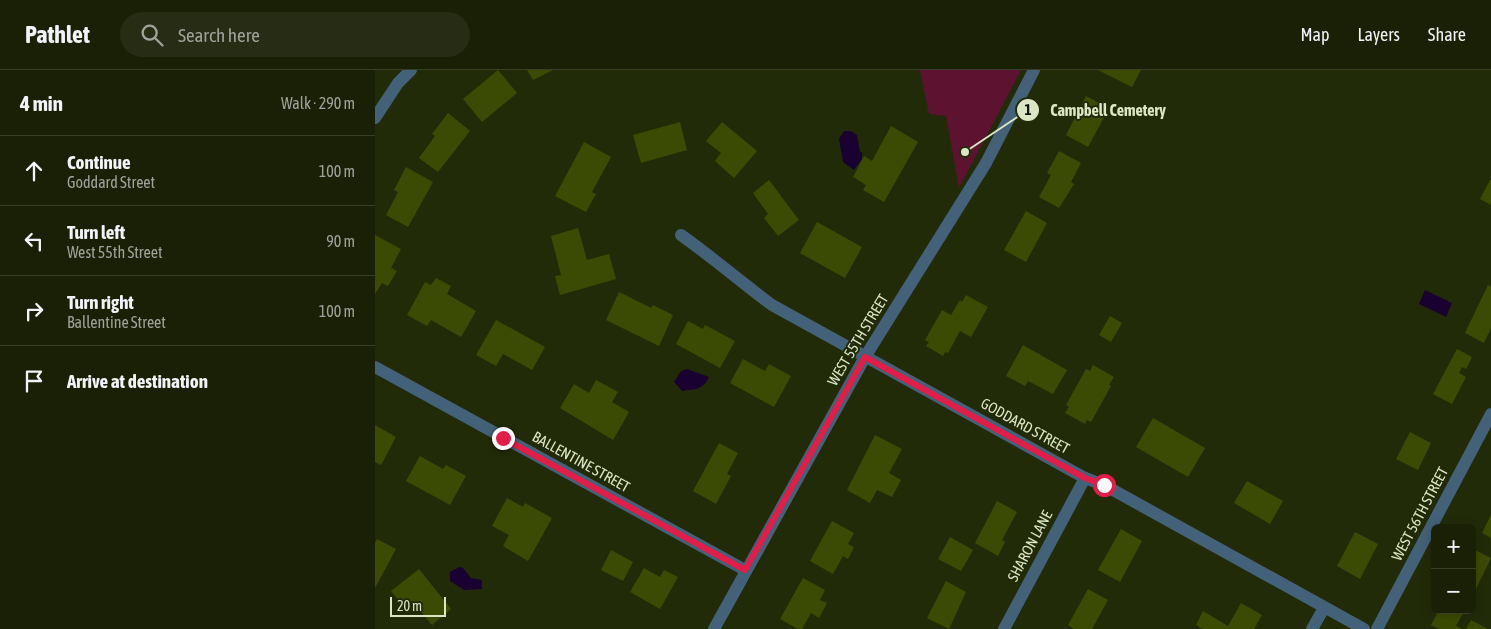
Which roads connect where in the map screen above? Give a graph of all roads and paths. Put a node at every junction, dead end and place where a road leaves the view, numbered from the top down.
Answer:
1 (411, 70) edge
2 (1034, 70) edge
3 (375, 118) edge
4 (681, 235) dead end
5 (865, 357) junction
6 (375, 366) edge
7 (1491, 414) edge
8 (1085, 478) junction
9 (745, 570) junction
10 (1324, 608) junction
11 (714, 629) edge
12 (1004, 629) edge
13 (1312, 629) edge
14 (1364, 629) edge
15 (1377, 629) edge

1 - 3 street
2 - 5 street, WEST 55TH STREET
4 - 5 street, GODDARD STREET
5 - 8 street, GODDARD STREET
5 - 9 street, WEST 55TH STREET
6 - 9 street, BALLENTINE STREET
7 - 15 street, WEST 56TH STREET
8 - 10 street, GODDARD STREET
8 - 12 street, SHARON LANE
9 - 11 street, WEST 55TH STREET
10 - 13 street
10 - 14 street, GODDARD STREET

